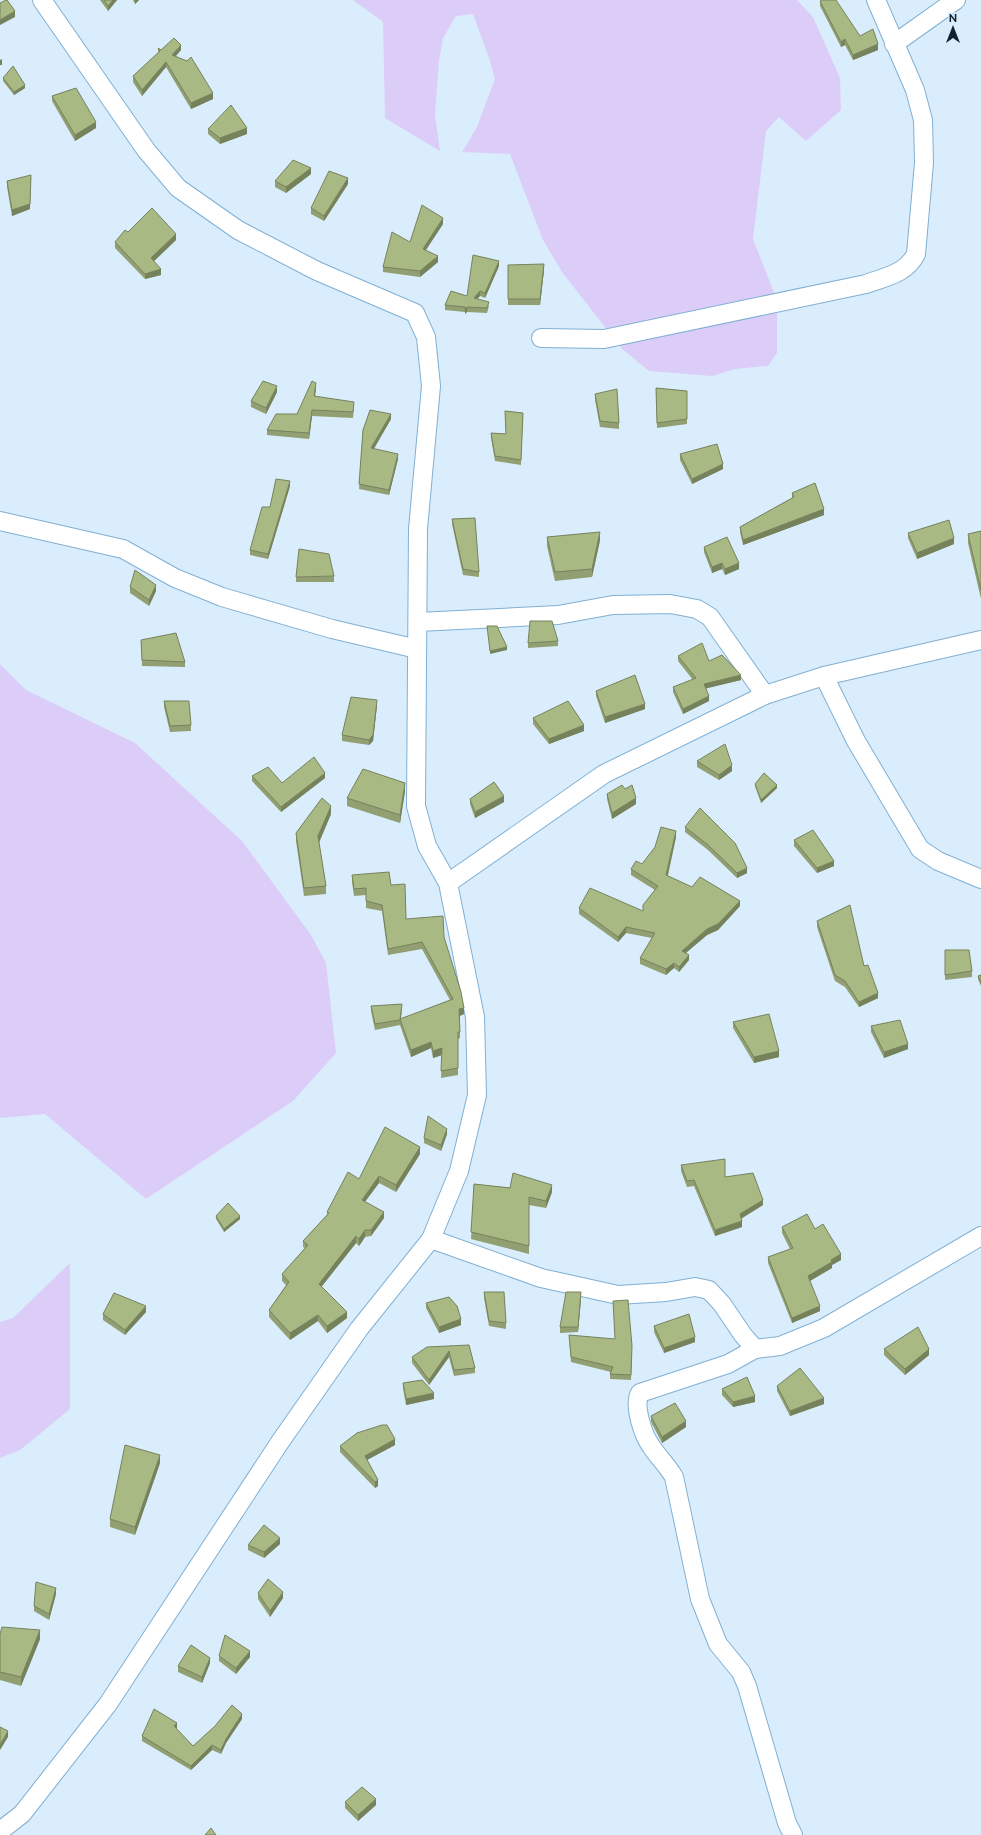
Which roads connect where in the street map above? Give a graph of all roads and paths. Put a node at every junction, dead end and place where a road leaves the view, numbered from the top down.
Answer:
1 (42, 0) edge
2 (876, 0) edge
3 (956, 0) edge
4 (894, 44) junction
5 (542, 338) dead end
6 (0, 521) edge
7 (418, 622) junction
8 (981, 640) edge
9 (417, 649) junction
10 (824, 676) junction
11 (765, 695) junction
12 (981, 879) edge
13 (448, 883) junction
14 (981, 1236) edge
15 (431, 1239) junction
16 (755, 1349) junction
17 (0, 1831) edge
18 (793, 1835) edge

1 - 7 street
2 - 4 street
3 - 4 street
4 - 5 street
6 - 9 street
7 - 9 street
7 - 11 street
8 - 10 street
9 - 13 street
10 - 11 street
10 - 12 street
11 - 13 street
13 - 15 street
14 - 16 street
15 - 16 street
15 - 17 street
16 - 18 street

